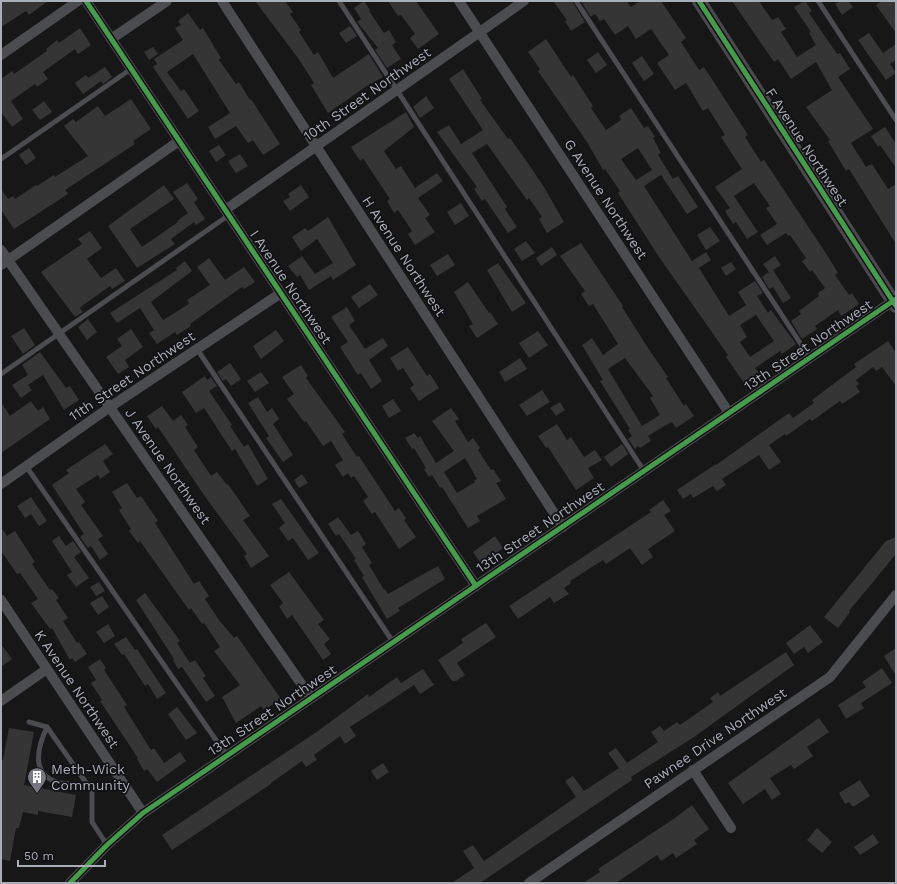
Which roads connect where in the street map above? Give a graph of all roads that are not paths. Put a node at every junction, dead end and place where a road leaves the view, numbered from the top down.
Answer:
1 (78, 1) edge
2 (86, 1) edge
3 (167, 1) edge
4 (222, 1) edge
5 (339, 1) edge
6 (460, 1) edge
7 (524, 1) edge
8 (576, 1) edge
9 (699, 1) edge
10 (818, 1) edge
11 (479, 31) junction
12 (111, 39) junction
13 (1, 55) edge
14 (131, 69) junction
15 (397, 90) junction
16 (896, 120) edge
17 (179, 141) junction
18 (317, 147) junction
19 (1, 159) edge
20 (227, 213) junction
21 (1, 250) edge
22 (5, 263) edge
23 (281, 293) junction
24 (895, 302) edge
25 (59, 334) junction
26 (197, 349) junction
27 (810, 358) junction
28 (1, 374) edge
29 (110, 407) junction
30 (729, 413) junction
31 (26, 466) junction
32 (644, 471) junction
33 (1, 484) edge
34 (563, 526) junction
35 (476, 586) junction
36 (896, 595) edge
37 (2, 603) edge
38 (393, 642) junction
39 (47, 670) junction
40 (311, 698) junction
41 (1, 701) edge
42 (28, 722) dead end
43 (47, 727) junction
44 (227, 756) junction
45 (693, 770) junction
46 (88, 785) junction
47 (143, 813) junction
48 (732, 828) dead end
49 (106, 845) junction
50 (70, 883) edge
51 (529, 883) edge

1 - 13 street
2 - 12 street, I Avenue Northwest
3 - 12 street
4 - 18 street, H Avenue Northwest
5 - 15 lane
6 - 11 street, G Avenue Northwest
7 - 11 street, 10th Street Northwest
8 - 27 lane
9 - 24 main road, F Avenue Northwest
10 - 16 lane
11 - 15 street, 10th Street Northwest
11 - 30 street, G Avenue Northwest
12 - 14 street, I Avenue Northwest
14 - 17 street, I Avenue Northwest
14 - 19 lane
15 - 18 street, 10th Street Northwest
15 - 32 lane
17 - 20 street, I Avenue Northwest
17 - 22 street
18 - 20 street, 10th Street Northwest
18 - 34 street, H Avenue Northwest
20 - 23 street, I Avenue Northwest
20 - 25 lane
21 - 22 street, J Avenue Northwest
22 - 25 street, J Avenue Northwest
23 - 26 street, 11th Street Northwest
23 - 35 street, I Avenue Northwest
24 - 27 street, 13th Street Northwest
25 - 28 lane
25 - 29 street, J Avenue Northwest
26 - 29 street, 11th Street Northwest
26 - 38 lane
27 - 30 street, 13th Street Northwest
29 - 31 street, 11th Street Northwest
29 - 40 street, J Avenue Northwest
30 - 32 street, 13th Street Northwest
31 - 33 street, 11th Street Northwest
31 - 44 lane
32 - 34 street, 13th Street Northwest
34 - 35 street, 13th Street Northwest
35 - 38 street, 13th Street Northwest
36 - 45 street, Pawnee Drive Northwest
37 - 39 street, K Avenue Northwest
38 - 40 street, 13th Street Northwest
39 - 41 street
39 - 47 street, K Avenue Northwest
40 - 44 street, 13th Street Northwest
42 - 43 lane
43 - 46 lane
43 - 46 lane
44 - 47 street, 13th Street Northwest
45 - 48 street
45 - 51 street, Pawnee Drive Northwest
46 - 49 lane
47 - 49 street, 13th Street Northwest
49 - 50 street, 13th Street Northwest

